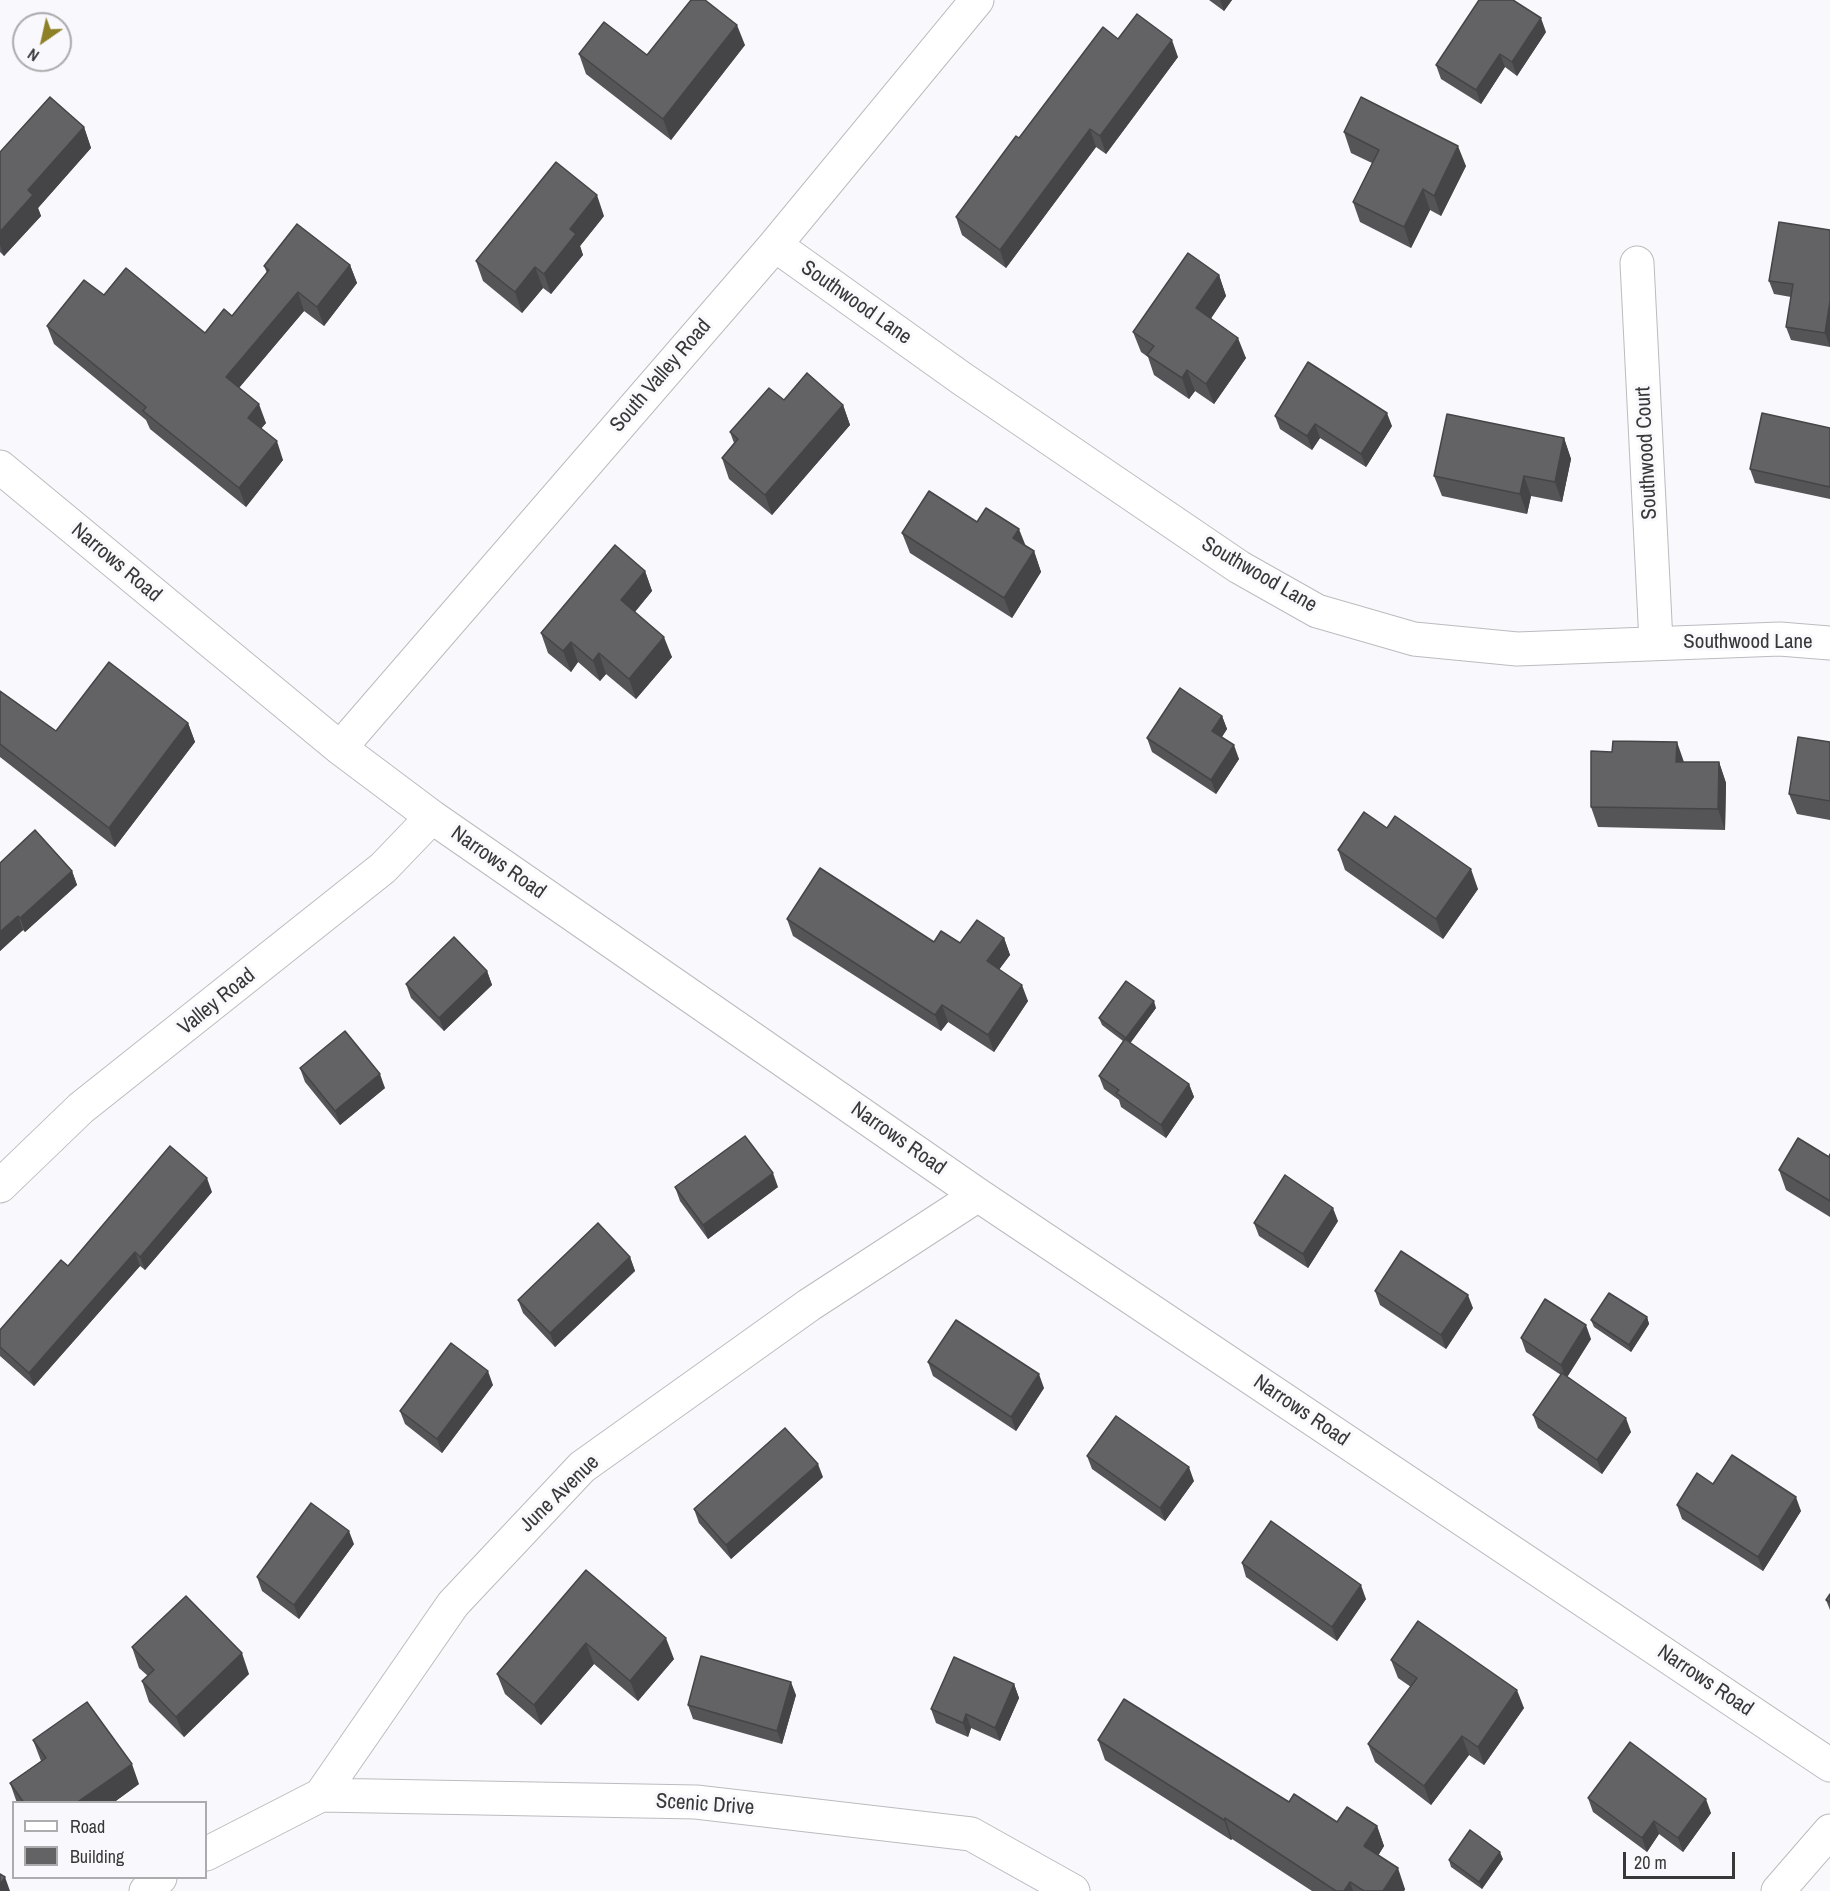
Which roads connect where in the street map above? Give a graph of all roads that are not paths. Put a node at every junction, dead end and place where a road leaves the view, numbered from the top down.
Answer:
1 (977, 0) edge
2 (775, 245) junction
3 (1637, 263) dead end
4 (0, 467) edge
5 (1656, 642) junction
6 (1830, 643) edge
7 (340, 748) junction
8 (432, 818) junction
9 (0, 1186) edge
10 (978, 1195) junction
11 (1830, 1765) edge
12 (321, 1795) junction
13 (1830, 1831) edge
14 (207, 1853) edge
15 (159, 1879) edge
16 (146, 1891) edge
17 (1073, 1891) edge
18 (1778, 1891) edge

1 - 2 street, South Valley Road
2 - 5 street, Southwood Lane
2 - 7 street, South Valley Road
3 - 5 street, Southwood Court
4 - 7 street, Narrows Road
5 - 6 street, Southwood Lane
7 - 8 street, Narrows Road
8 - 9 street, Valley Road
8 - 10 street, Narrows Road
10 - 11 street, Narrows Road
10 - 12 street, June Avenue
12 - 14 street, June Avenue
12 - 17 street, Scenic Drive
13 - 18 street
15 - 16 street

